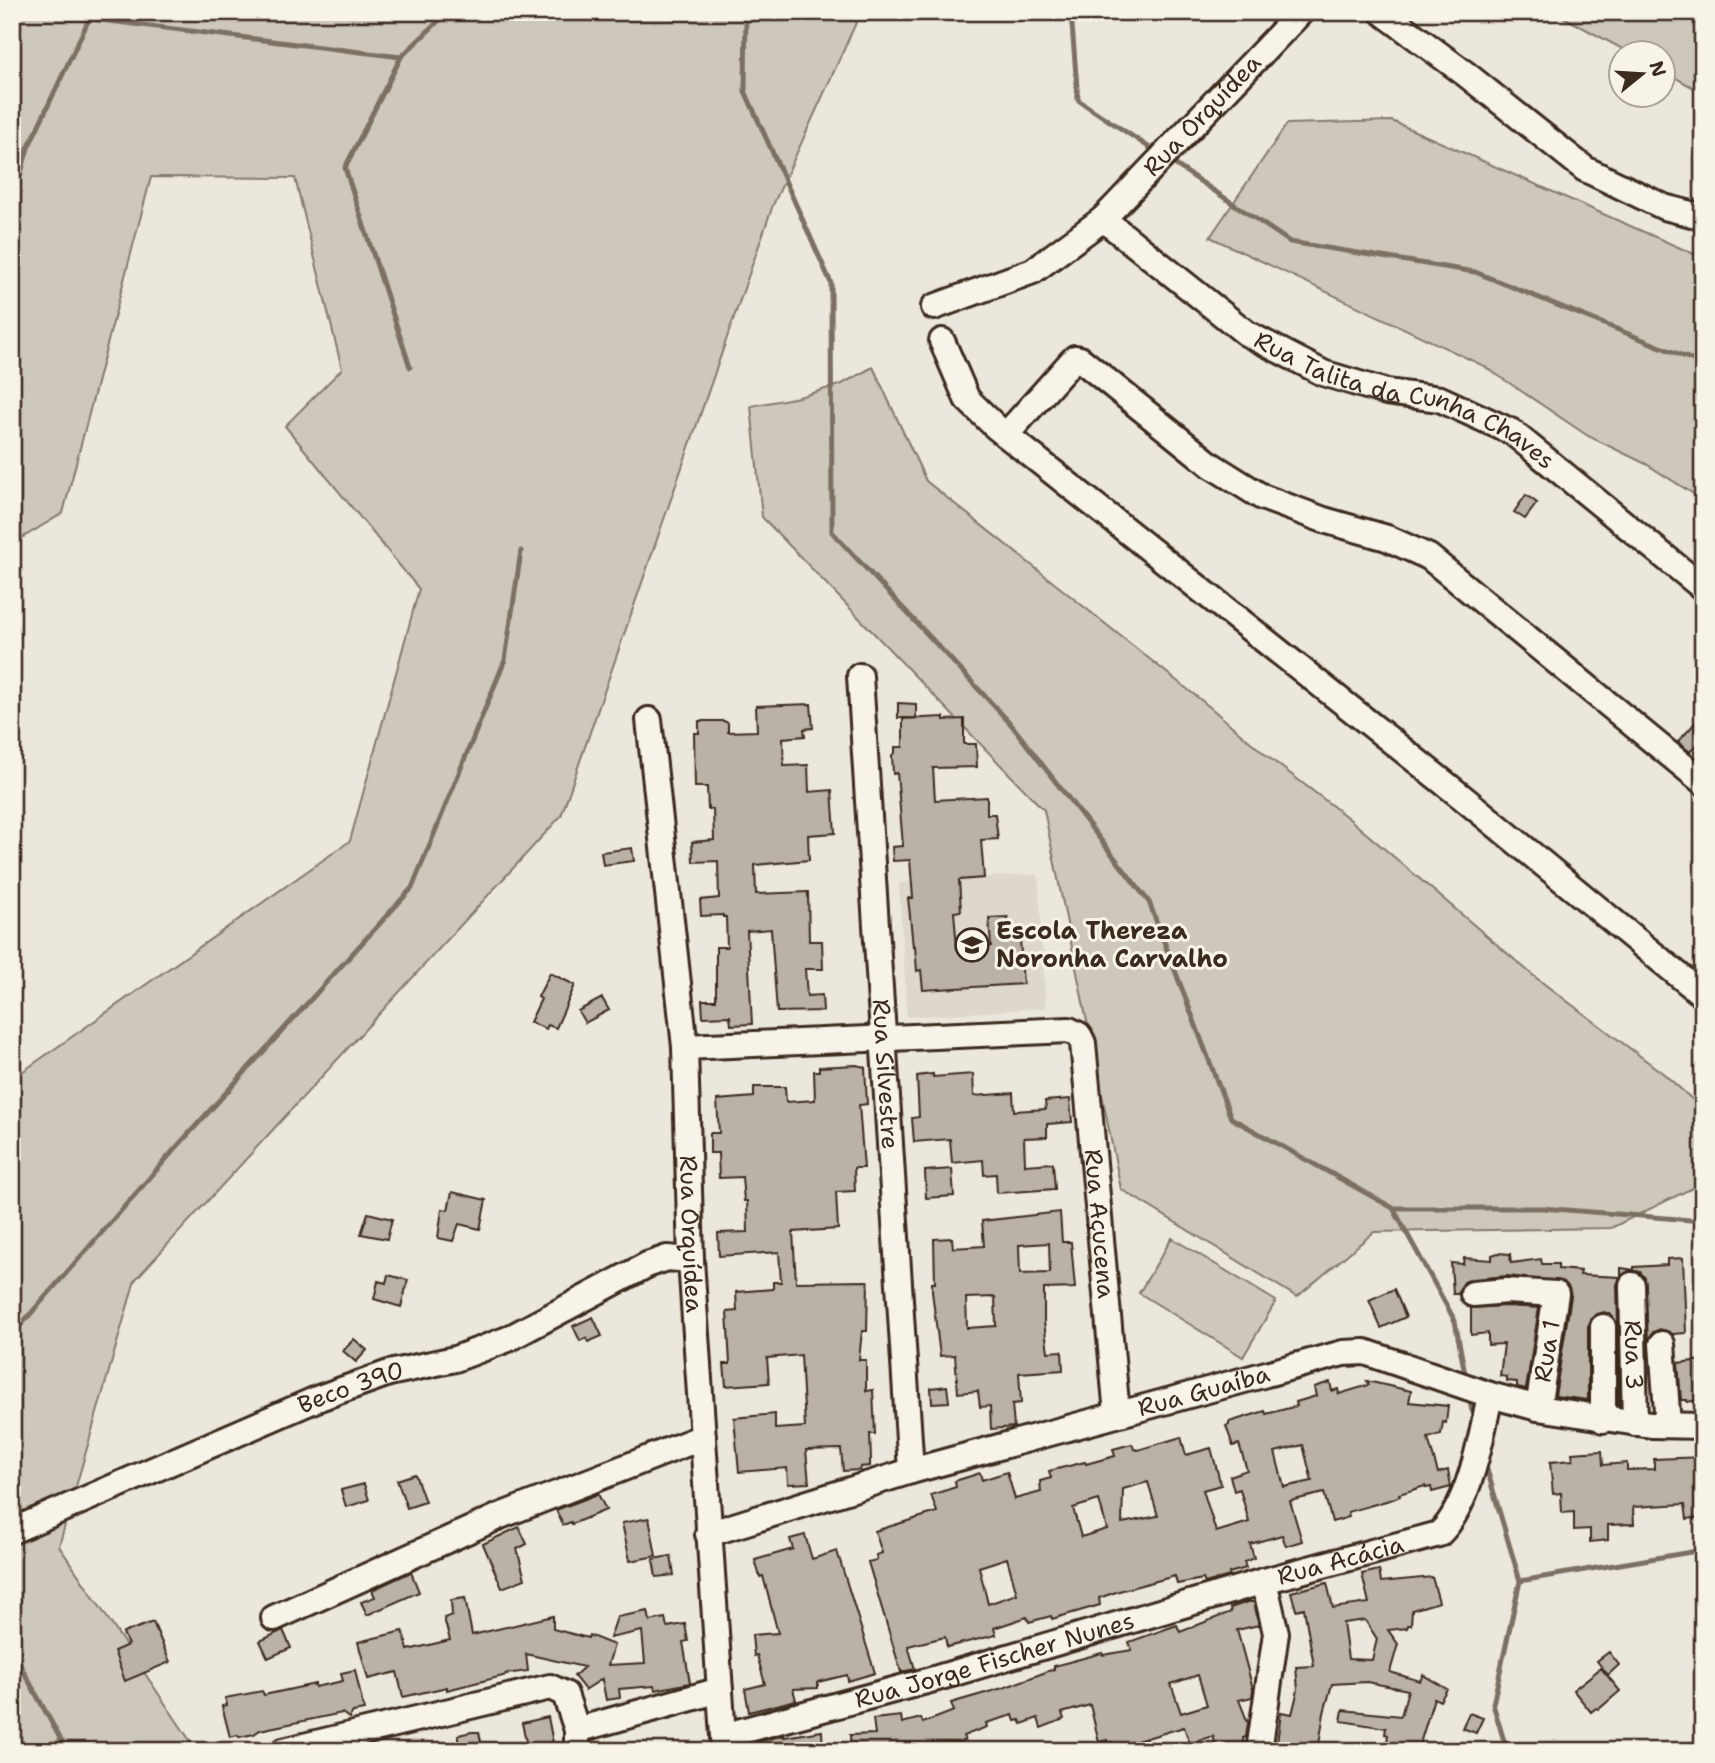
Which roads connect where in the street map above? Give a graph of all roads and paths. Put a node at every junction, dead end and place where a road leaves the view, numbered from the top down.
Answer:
1 (1301, 12) edge
2 (1382, 12) edge
3 (1703, 217) edge
4 (1103, 219) junction
5 (934, 307) dead end
6 (942, 341) dead end
7 (1006, 435) junction
8 (1703, 588) edge
9 (860, 676) dead end
10 (649, 720) dead end
11 (1703, 782) edge
12 (1703, 995) edge
13 (884, 1038) junction
14 (685, 1047) junction
15 (691, 1259) junction
16 (1632, 1285) dead end
17 (1473, 1294) dead end
18 (1603, 1327) dead end
19 (1662, 1344) dead end
20 (1490, 1395) junction
21 (1538, 1408) junction
22 (1117, 1414) junction
23 (1603, 1419) junction
24 (1635, 1423) junction
25 (1668, 1425) junction
26 (1703, 1426) edge
27 (703, 1437) junction
28 (911, 1471) junction
29 (12, 1531) edge
30 (708, 1534) junction
31 (1264, 1581) junction
32 (274, 1618) dead end
33 (720, 1690) junction
34 (577, 1740) edge
35 (723, 1743) edge
36 (283, 1751) edge
37 (1259, 1751) edge

1 - 4 street, Rua Orquídea
2 - 3 street
4 - 5 street, Rua Orquídea
4 - 8 street, Rua Talita da Cunha Chaves
6 - 7 street
7 - 11 street
7 - 12 street
9 - 13 street, Rua Silvestre
10 - 14 street, Rua Orquídea
13 - 14 street
13 - 22 street, Rua Açucena
13 - 28 street, Rua Silvestre
14 - 15 street, Rua Orquídea
15 - 27 street, Rua Orquídea
15 - 29 street, Beco 390
16 - 24 street, Rua 3
17 - 21 street, Rua 1
18 - 23 street
19 - 25 street
20 - 21 street, Rua Guaíba
20 - 22 street, Rua Guaíba
20 - 31 street, Rua Acácia
21 - 23 street, Rua Guaíba
22 - 28 street, Rua Guaíba
23 - 24 street, Rua Guaíba
24 - 25 street, Rua Guaíba
25 - 26 street, Rua Guaíba
27 - 30 street, Rua Orquídea
27 - 32 street
28 - 30 street, Rua Guaíba
30 - 33 street, Rua Orquídea
31 - 35 street, Rua Jorge Fischer Nunes
31 - 37 street, Rua Acácia
33 - 34 street
33 - 35 street, Rua Orquídea
34 - 36 street

